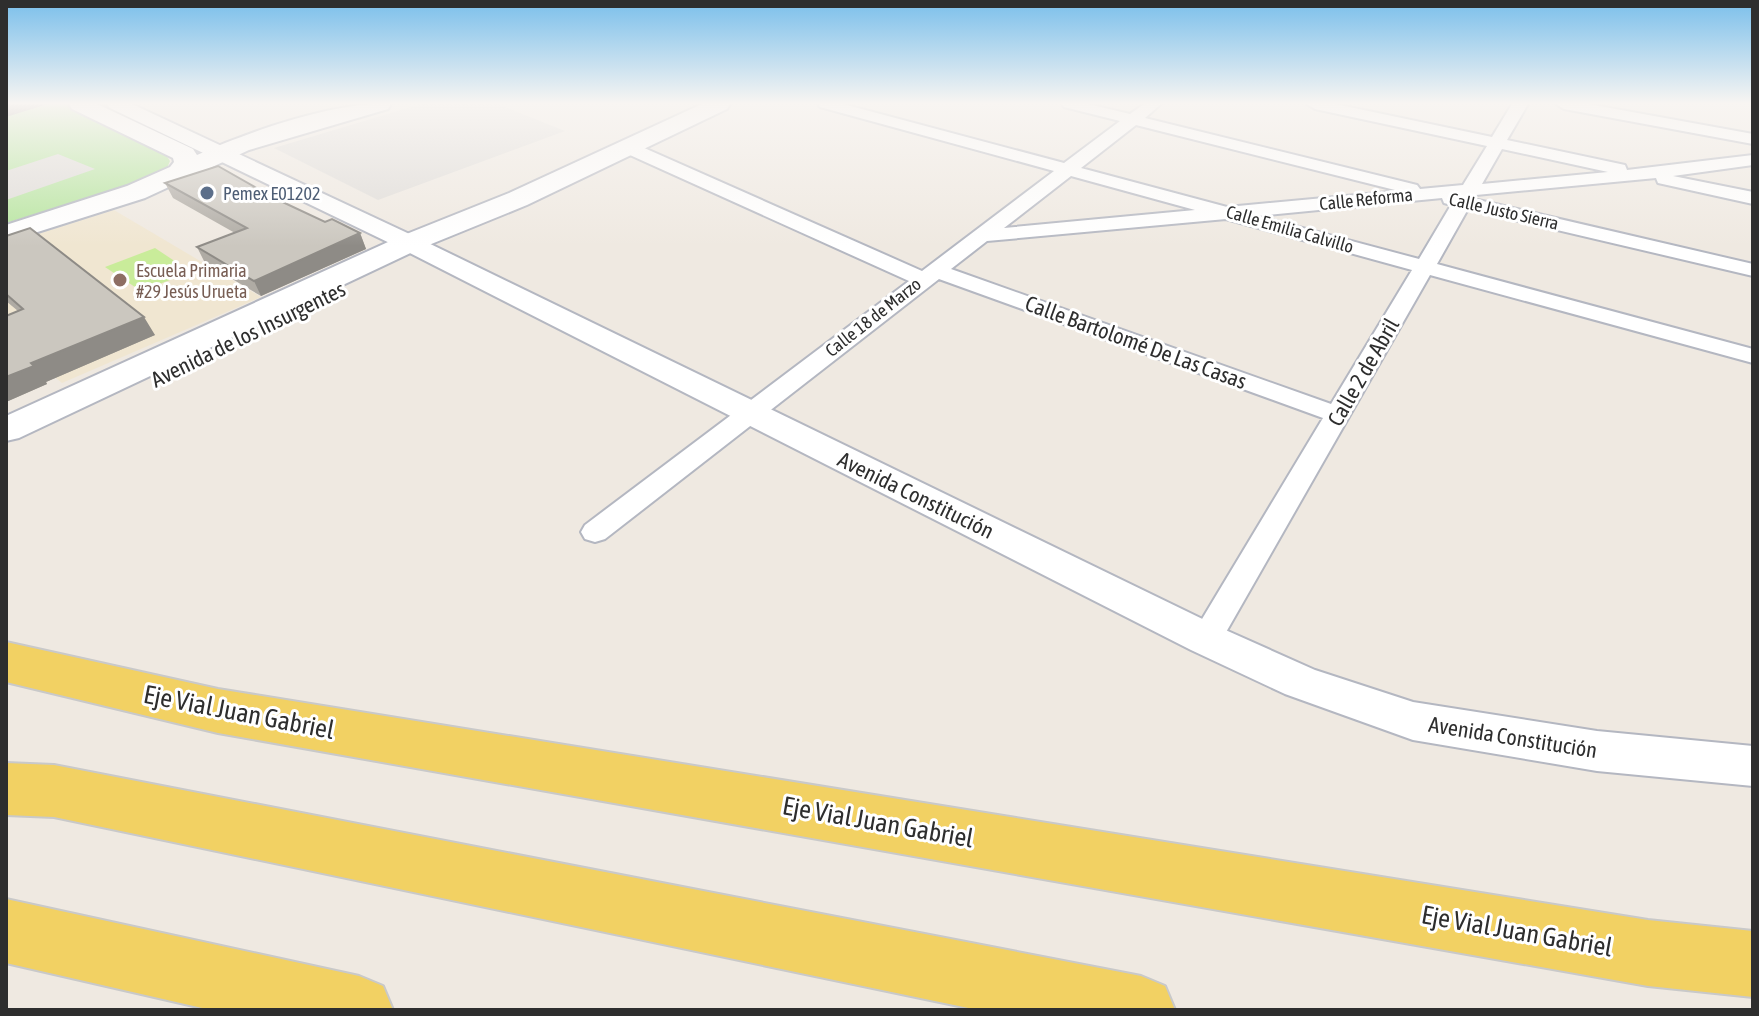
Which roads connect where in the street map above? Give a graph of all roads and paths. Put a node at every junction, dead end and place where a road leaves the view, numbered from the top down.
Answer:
1 (179, 151) edge
2 (216, 151) edge
3 (228, 151) edge
4 (618, 151) edge
5 (637, 151) edge
6 (1008, 151) edge
7 (1089, 151) edge
8 (1262, 151) edge
9 (1492, 151) edge
10 (1541, 151) edge
11 (221, 154) junction
12 (1753, 160) edge
13 (1068, 167) junction
14 (1645, 174) junction
15 (177, 176) junction
16 (1429, 193) junction
17 (1467, 196) junction
18 (1753, 198) edge
19 (1231, 213) junction
20 (6, 234) edge
21 (978, 236) junction
22 (416, 247) junction
23 (1424, 267) junction
24 (1753, 270) edge
25 (928, 275) junction
26 (1753, 356) edge
27 (749, 412) junction
28 (1338, 415) junction
29 (6, 430) edge
30 (6, 450) edge
31 (595, 532) dead end
32 (1206, 639) junction
33 (6, 662) edge
34 (1753, 766) edge
35 (30, 790) edge
36 (6, 931) edge
37 (1753, 964) edge
38 (1130, 1009) edge
39 (359, 1010) edge

1 - 15 main road
2 - 11 street, Avenida Constitución
3 - 11 main road
4 - 22 main road, Avenida de los Insurgentes
5 - 25 street, Calle Bartolomé De Las Casas
6 - 13 street, Calle Emilia Calvillo
7 - 13 street, Calle 18 de Marzo
8 - 16 street, Calle Justo Sierra
9 - 17 street, Calle 2 de Abril
10 - 14 street
11 - 15 main road
11 - 22 street, Avenida Constitución
12 - 14 street, Calle Reforma
13 - 19 street, Calle Emilia Calvillo
13 - 21 street, Calle 18 de Marzo
14 - 17 street, Calle Reforma
14 - 18 street
15 - 20 main road
16 - 17 street, Calle Reforma
16 - 19 street, Calle Reforma
17 - 23 street, Calle 2 de Abril
17 - 24 street, Calle Justo Sierra
19 - 21 street, Calle Reforma
19 - 23 street, Calle Emilia Calvillo
21 - 25 street, Calle 18 de Marzo
22 - 27 street, Avenida Constitución
22 - 29 main road, Avenida de los Insurgentes
22 - 30 main road, Avenida de los Insurgentes
23 - 26 street, Calle Emilia Calvillo
23 - 28 street, Calle 2 de Abril
25 - 27 street, Calle 18 de Marzo
25 - 28 street, Calle Bartolomé De Las Casas
27 - 31 street, Calle 18 de Marzo
27 - 32 street, Avenida Constitución
28 - 32 street, Calle 2 de Abril
32 - 34 street, Avenida Constitución
33 - 37 main road, Eje Vial Juan Gabriel
35 - 38 main road
36 - 39 main road

